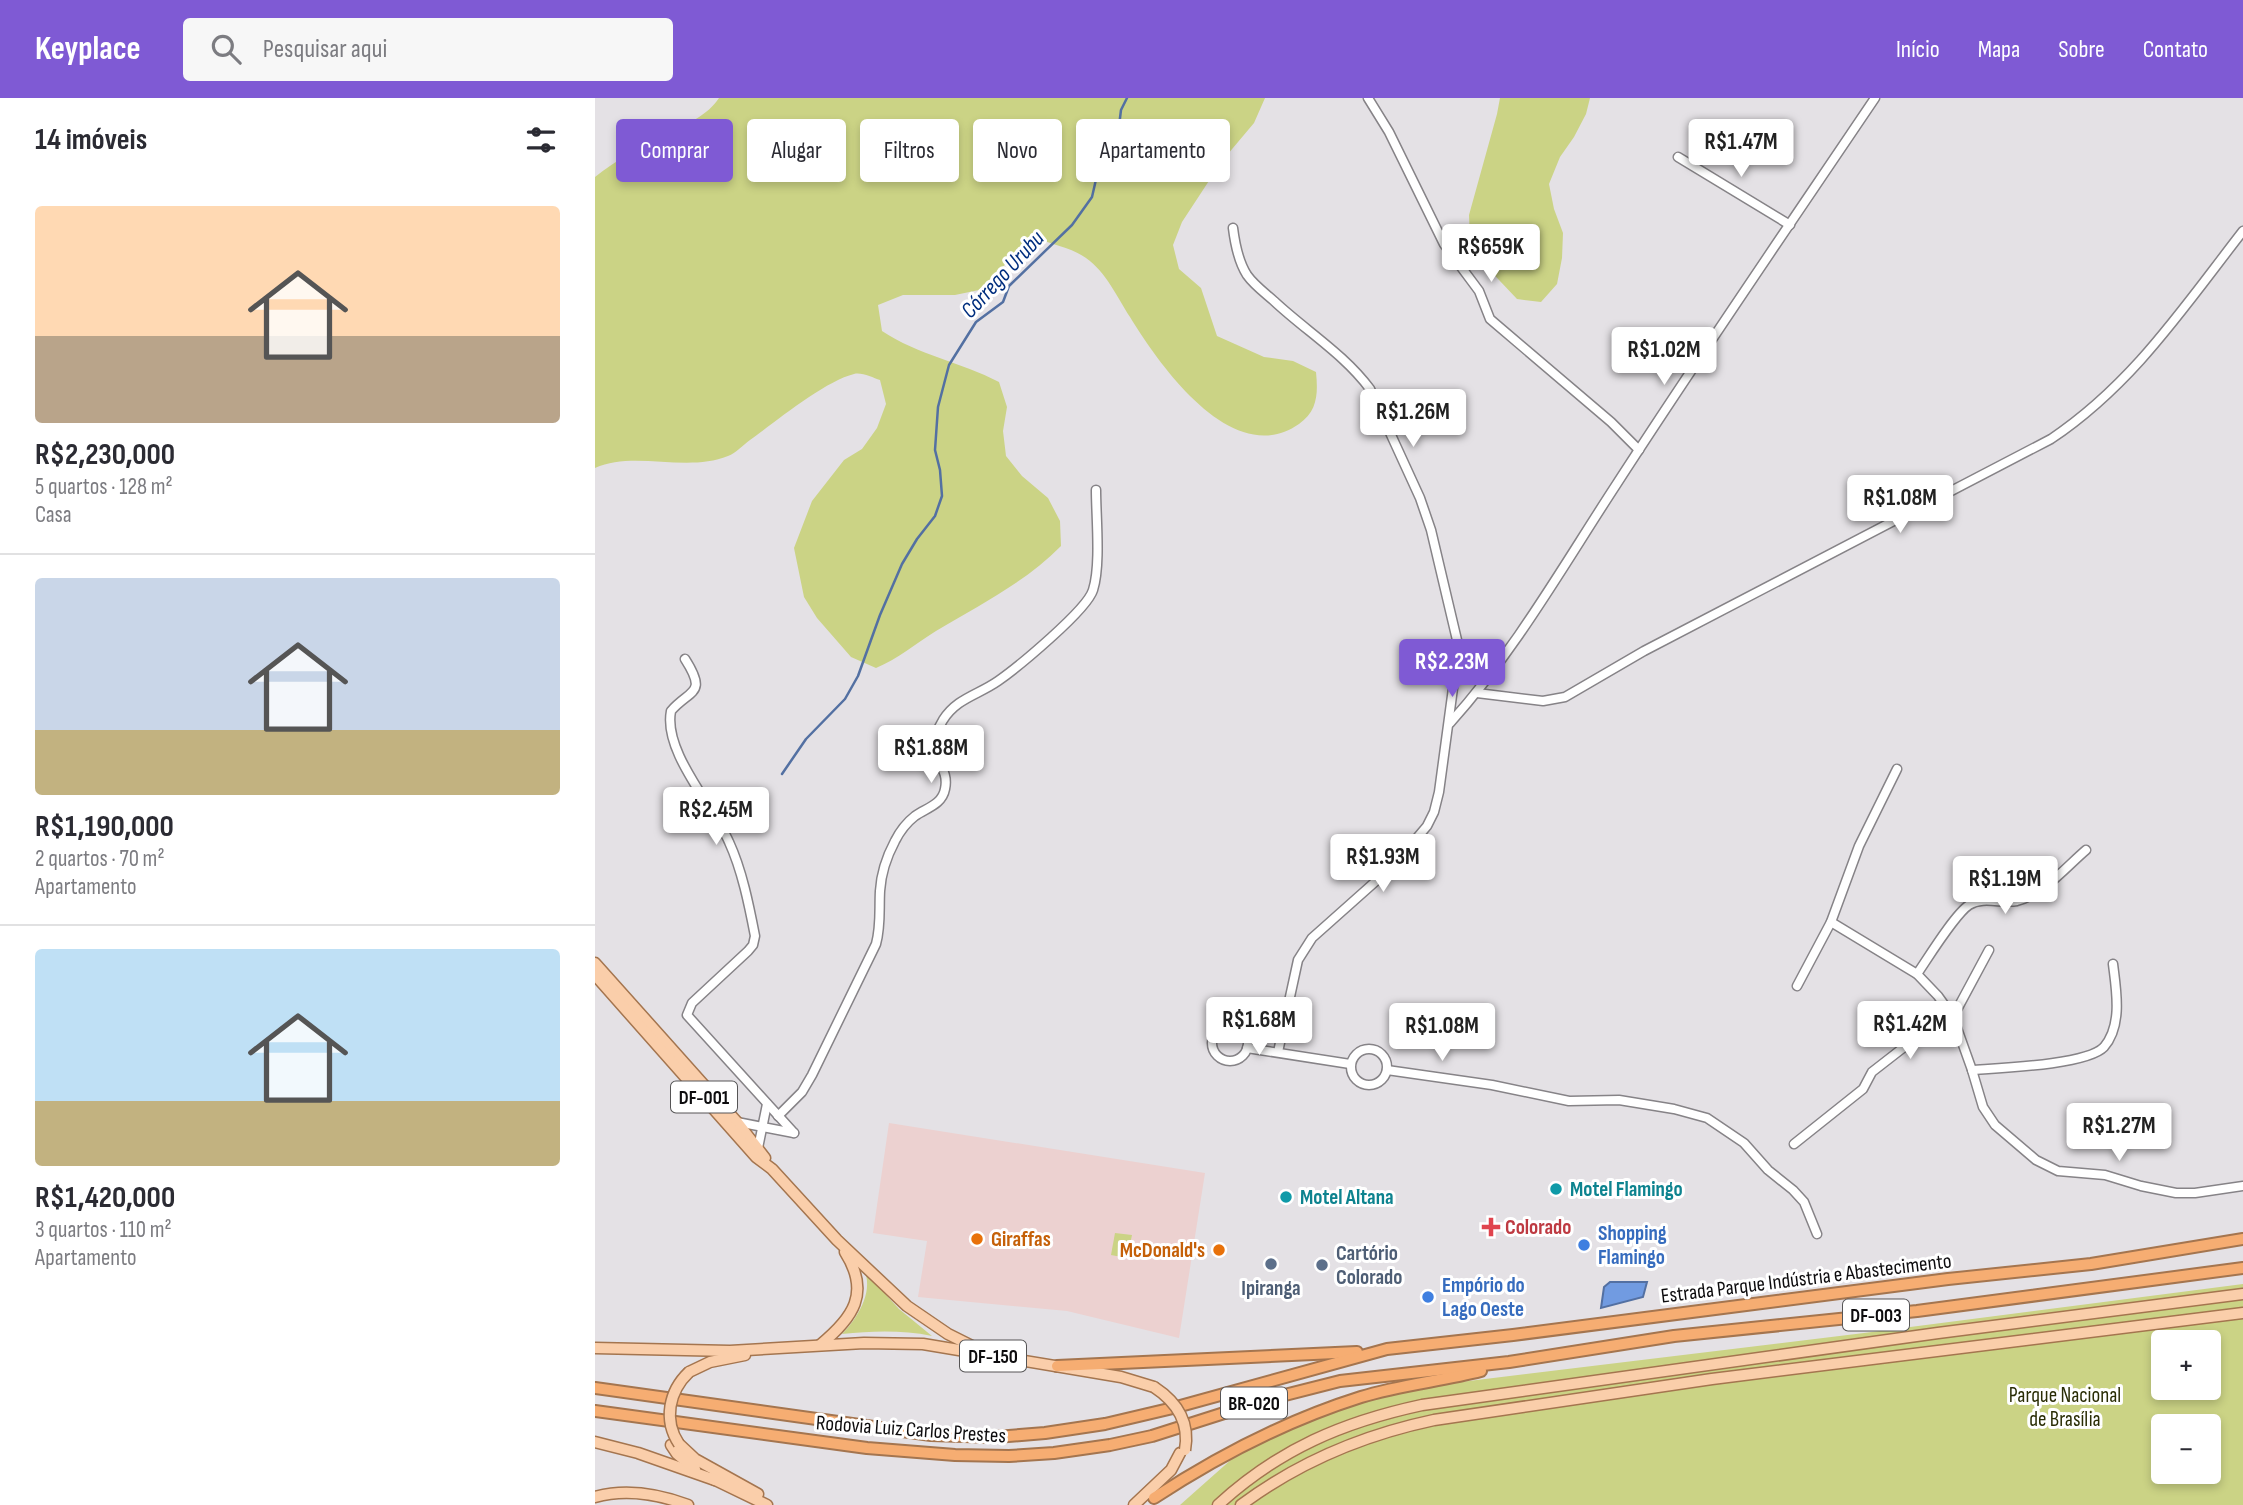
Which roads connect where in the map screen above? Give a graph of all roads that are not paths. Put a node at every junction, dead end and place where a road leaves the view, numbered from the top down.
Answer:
1 (1368, 98) edge
2 (1875, 98) edge
3 (1678, 157) dead end
4 (1790, 225) junction
5 (1233, 228) dead end
6 (2243, 231) edge
7 (1639, 450) junction
8 (1096, 489) dead end
9 (685, 659) dead end
10 (1477, 693) junction
11 (1449, 724) junction
12 (1898, 769) dead end
13 (2087, 850) dead end
14 (1831, 922) junction
15 (1989, 950) dead end
16 (595, 963) edge
17 (2113, 964) dead end
18 (1917, 974) junction
19 (595, 975) edge
20 (1797, 986) dead end
21 (1953, 1017) junction
22 (1247, 1048) junction
23 (1278, 1052) junction
24 (1350, 1064) junction
25 (1387, 1070) junction
26 (1972, 1070) junction
27 (767, 1104) junction
28 (778, 1116) junction
29 (737, 1122) junction
30 (762, 1129) junction
31 (1794, 1144) dead end
32 (757, 1153) junction
33 (2243, 1186) edge
34 (1817, 1234) dead end
35 (2243, 1239) edge
36 (837, 1240) junction
37 (2243, 1268) edge
38 (2243, 1294) edge
39 (2243, 1313) edge
40 (819, 1346) junction
41 (595, 1348) edge
42 (773, 1349) junction
43 (730, 1351) junction
44 (1373, 1352) junction
45 (990, 1355) junction
46 (1509, 1362) junction
47 (1057, 1366) junction
48 (685, 1372) junction
49 (595, 1388) edge
50 (595, 1411) edge
51 (595, 1442) edge
52 (675, 1444) junction
53 (1182, 1452) junction
54 (715, 1480) junction
55 (736, 1490) junction
56 (595, 1497) edge
57 (1149, 1501) edge
58 (688, 1505) edge
59 (753, 1505) edge
60 (769, 1505) edge
61 (1134, 1505) edge
62 (1218, 1505) edge
63 (1241, 1505) edge

1 - 7 street
2 - 4 street
3 - 4 street
4 - 7 street
5 - 11 street
6 - 10 street
7 - 10 street
8 - 28 street
9 - 27 street
10 - 11 street
11 - 23 street
12 - 14 street
13 - 18 street
14 - 18 street
14 - 20 street
15 - 21 street
16 - 29 main road, DF-001
17 - 26 street
18 - 21 street
19 - 32 main road, DF-001
21 - 26 street
21 - 31 street
22 - 22 street
22 - 23 street
23 - 24 street
24 - 25 street
24 - 25 street
25 - 34 street
26 - 33 street
27 - 28 street
27 - 30 street
28 - 30 street
29 - 30 street
29 - 32 main road, DF-001
30 - 32 street
32 - 36 main road, DF-001
35 - 44 highway, Estrada Parque Indústria e Abastecimento / DF-003
36 - 40 main road, DF-001
36 - 45 main road, DF-001
37 - 46 highway, Estrada Parque Indústria e Abastecimento / DF-003
38 - 62 main road
39 - 63 main road
40 - 42 main road, DF-150
40 - 45 main road, DF-150
41 - 43 main road
42 - 43 main road, DF-150
42 - 48 main road
43 - 48 main road, DF-150
44 - 47 highway
44 - 49 highway, Rodovia Luiz Carlos Prestes / BR-020
45 - 47 main road, DF-150
46 - 50 highway, Rodovia Luiz Carlos Prestes / BR-020
46 - 57 highway
47 - 53 main road, DF-150, bridge
48 - 52 main road
51 - 54 main road
52 - 54 main road
52 - 60 main road
53 - 57 main road
53 - 61 main road
54 - 55 main road
55 - 59 main road
55 - 60 main road
56 - 58 main road

